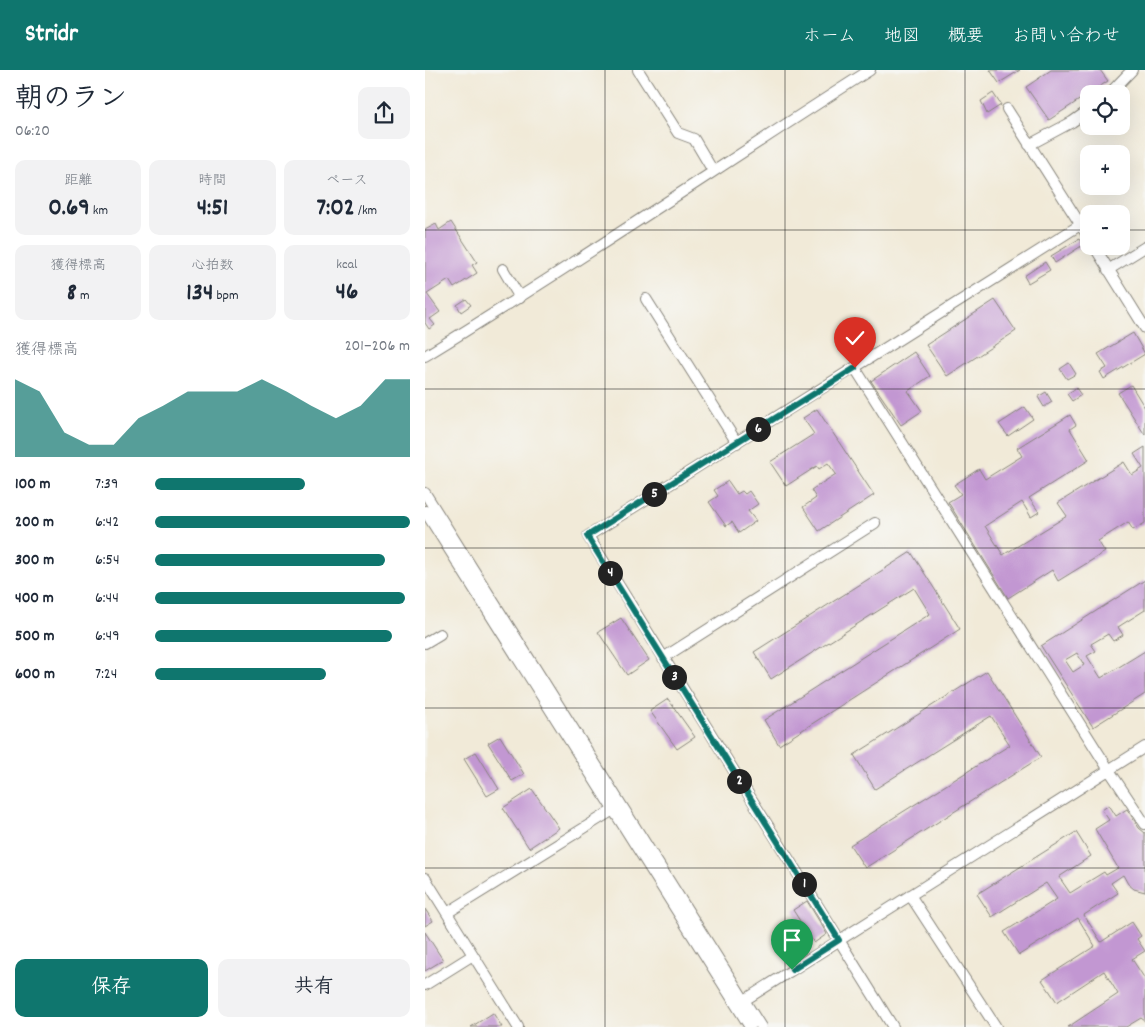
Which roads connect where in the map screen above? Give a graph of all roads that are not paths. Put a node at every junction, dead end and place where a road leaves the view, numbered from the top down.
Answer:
1 (638, 70) edge
2 (870, 70) edge
3 (1132, 70) edge
4 (1118, 85) edge
5 (1007, 109) dead end
6 (1080, 116) edge
7 (1029, 145) junction
8 (713, 171) junction
9 (1080, 225) joint
10 (1145, 247) edge
11 (1099, 255) edge
12 (503, 269) dead end
13 (1108, 270) junction
14 (520, 298) junction
15 (646, 299) dead end
16 (1145, 328) edge
17 (425, 356) edge
18 (855, 368) junction
19 (737, 443) junction
20 (425, 493) edge
21 (425, 511) edge
22 (875, 524) dead end
23 (440, 634) dead end
24 (425, 644) edge
25 (663, 658) junction
26 (1145, 747) edge
27 (1109, 770) junction
28 (617, 808) junction
29 (1145, 824) edge
30 (425, 878) edge
31 (911, 895) junction
32 (447, 913) junction
33 (839, 940) junction
34 (473, 955) junction
35 (425, 986) edge
36 (740, 1003) junction
37 (518, 1027) edge
38 (750, 1027) edge
39 (761, 1027) edge
40 (893, 1027) edge
41 (996, 1027) edge

1 - 8 street
2 - 8 street
3 - 4 street
5 - 7 street
6 - 7 street
7 - 9 street
8 - 14 street
9 - 18 street
10 - 13 street
11 - 13 street
12 - 14 street
13 - 16 street
14 - 17 street
15 - 19 street
18 - 19 street
18 - 27 street
19 - 25 street
20 - 28 street
21 - 28 street
22 - 25 street
23 - 24 street
25 - 33 street
26 - 27 street
27 - 29 street
27 - 31 street
28 - 32 street
28 - 36 street
30 - 32 street
31 - 33 street
31 - 41 street
32 - 34 street
33 - 36 street
33 - 40 street
34 - 35 street
34 - 37 street
36 - 38 street
36 - 39 street

